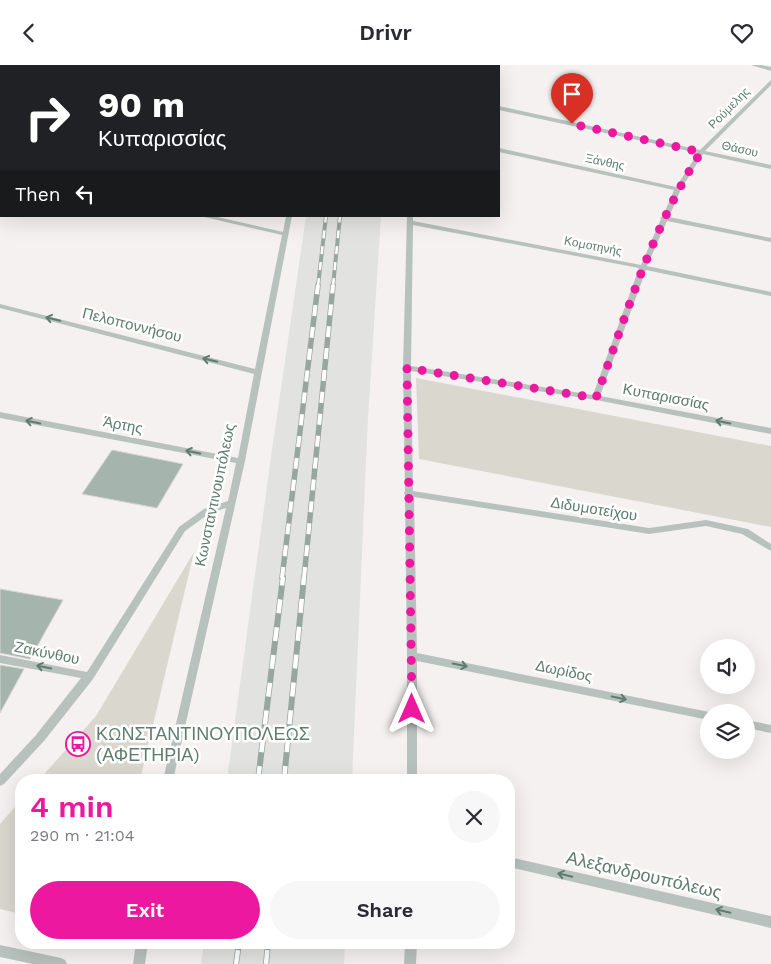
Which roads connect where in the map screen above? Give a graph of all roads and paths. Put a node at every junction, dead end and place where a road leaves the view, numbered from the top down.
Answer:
1 (754, 65) edge
2 (771, 69) edge
3 (771, 81) edge
4 (500, 108) edge
5 (500, 150) edge
6 (701, 152) junction
7 (771, 167) edge
8 (678, 189) junction
9 (208, 217) edge
10 (289, 217) edge
11 (663, 218) junction
12 (410, 219) edge
13 (285, 234) junction
14 (771, 240) edge
15 (643, 267) junction
16 (771, 294) edge
17 (0, 306) edge
18 (407, 368) junction
19 (258, 372) junction
20 (596, 398) junction
21 (0, 415) edge
22 (771, 431) edge
23 (241, 461) junction
24 (408, 493) junction
25 (231, 503) junction
26 (771, 549) edge
27 (412, 656) junction
28 (0, 659) edge
29 (89, 676) junction
30 (700, 714) edge
31 (755, 726) edge
32 (771, 729) edge
33 (169, 774) edge
34 (412, 774) edge
35 (0, 781) edge
36 (515, 863) edge
37 (771, 922) edge
38 (141, 949) edge
39 (410, 949) edge
40 (0, 951) edge
41 (61, 964) edge
42 (139, 964) edge
43 (410, 964) edge

1 - 2 street
3 - 6 street, Ρούμελης
4 - 6 street, Θάσου
5 - 8 street, Ξάνθης
6 - 7 street, Θάσου
6 - 8 street, Ρούμελης
8 - 11 street, Ρούμελης
9 - 13 street
10 - 13 street, Κωνσταντινουπόλεως
11 - 14 street
11 - 15 street, Ρούμελης
12 - 15 street, Κομοτηνής
12 - 18 street
13 - 19 street, Κωνσταντινουπόλεως
15 - 16 street, Κομοτηνής
15 - 20 street, Ρούμελης
19 -> 17 street, Πελοποννήσου
18 - 20 street, Κυπαρισσίας
18 - 24 street
19 - 23 street, Κωνσταντινουπόλεως
22 -> 20 street, Κυπαρισσίας
23 -> 21 street, Άρτης
23 - 25 street, Κωνσταντινουπόλεως
24 - 26 street, Διδυμοτείχου
24 - 27 street
25 - 29 street
25 - 33 street, Κωνσταντινουπόλεως
27 -> 30 street, Δωρίδος
27 - 34 street
29 -> 28 street, Ζακύνθου
29 - 35 street
31 - 32 street
37 -> 36 street, Αλεξανδρουπόλεως
38 - 42 street
39 - 43 street
40 - 41 street

